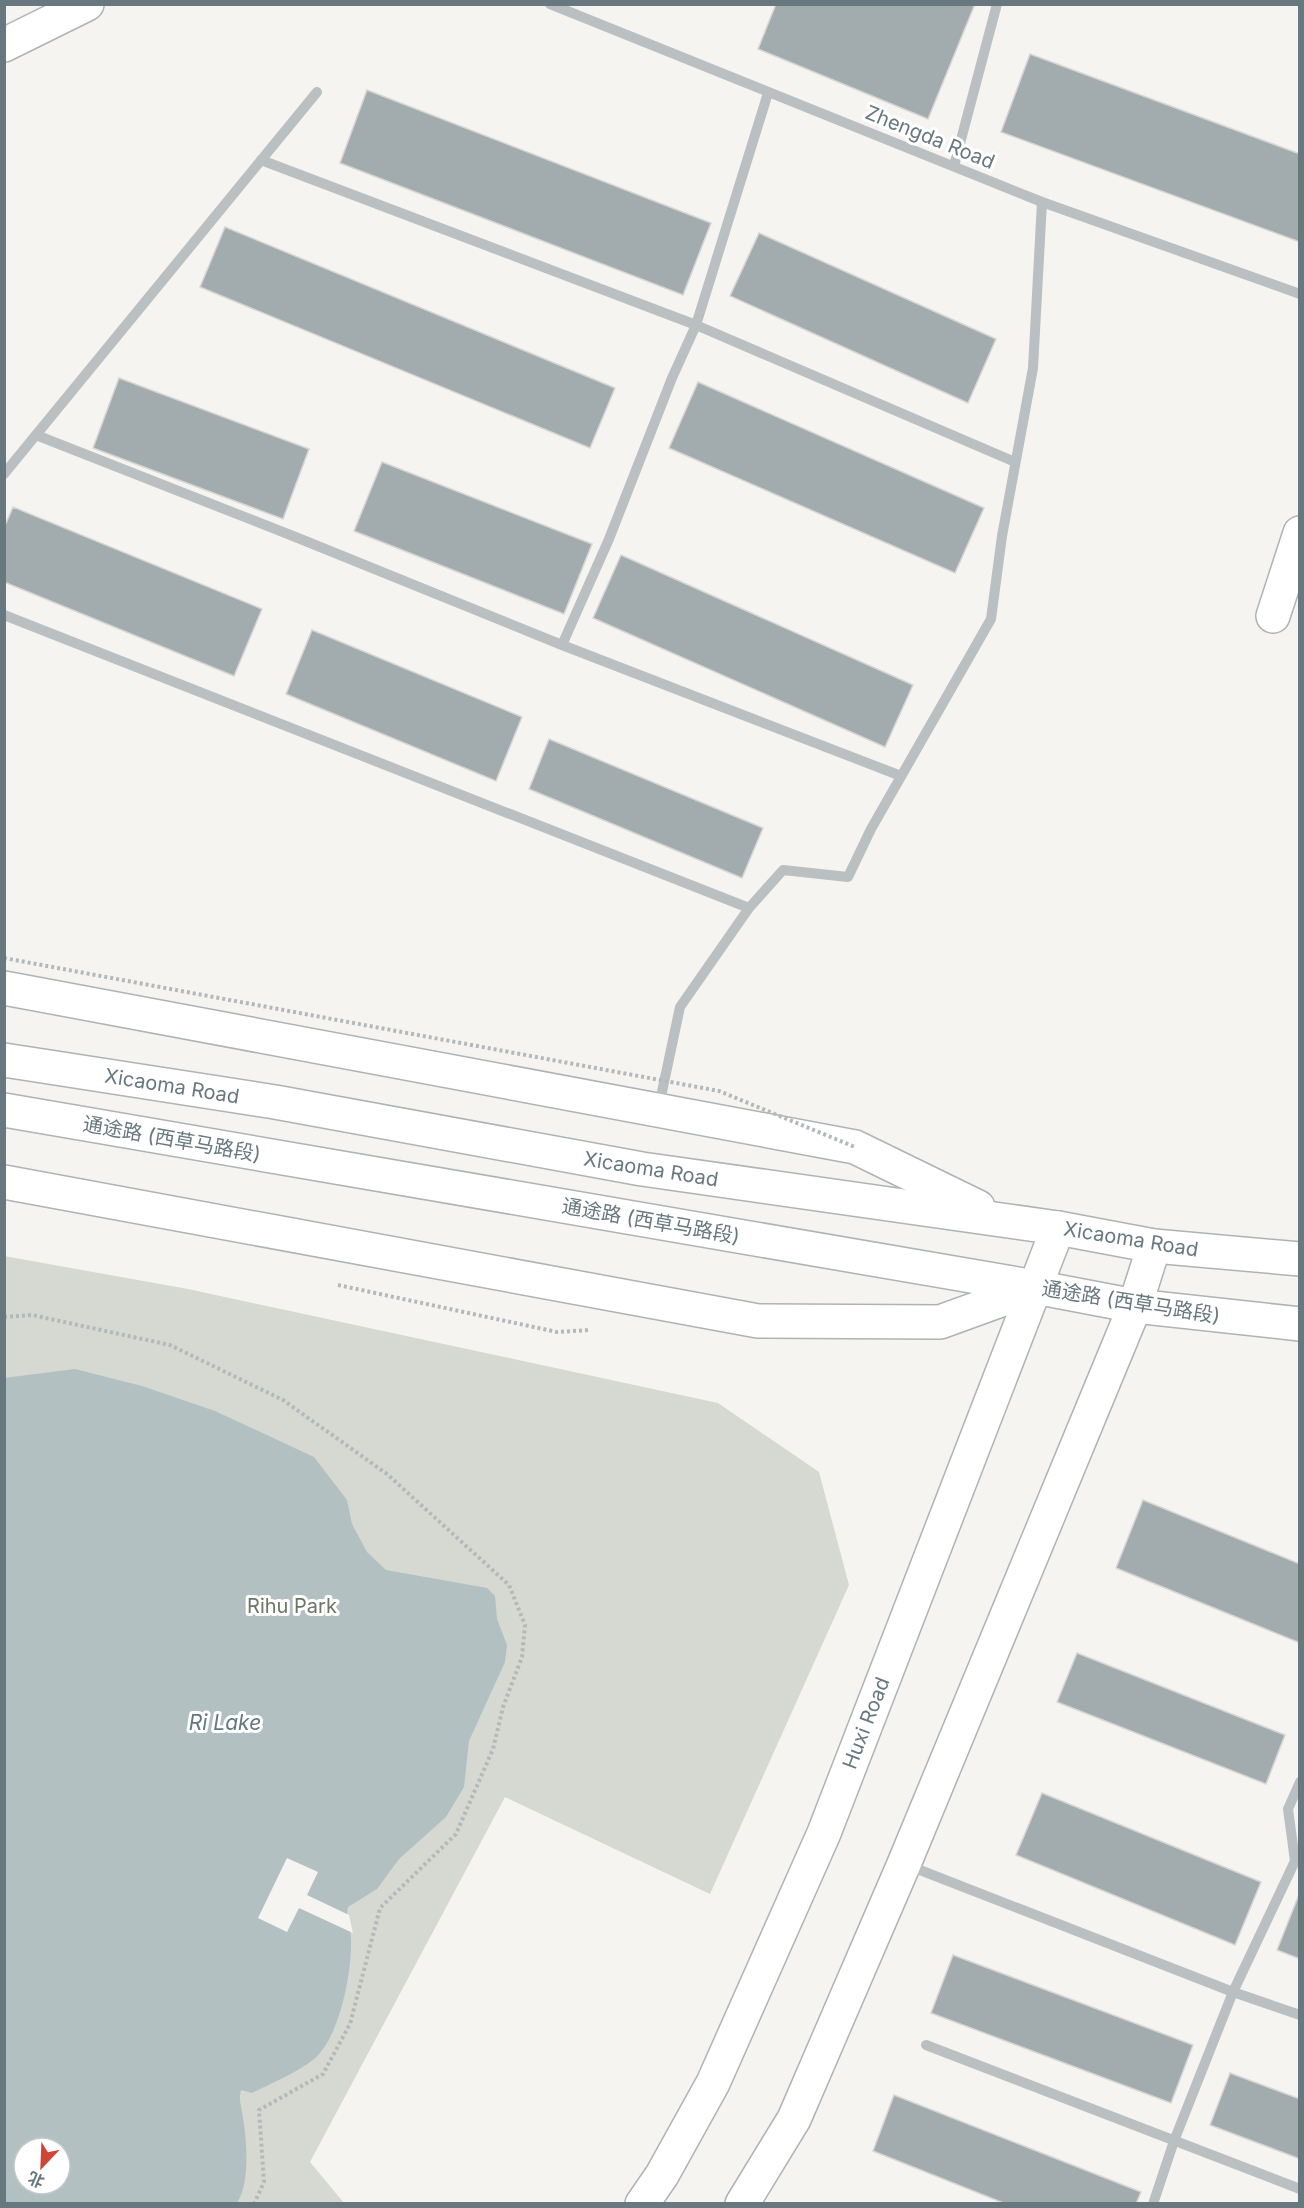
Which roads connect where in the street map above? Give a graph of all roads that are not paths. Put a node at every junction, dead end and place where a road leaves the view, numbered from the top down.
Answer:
1 (87, 4) edge
2 (550, 4) edge
3 (997, 4) edge
4 (4, 45) edge
5 (317, 92) dead end
6 (768, 93) junction
7 (261, 160) junction
8 (954, 166) junction
9 (1042, 202) junction
10 (1299, 294) edge
11 (696, 325) junction
12 (36, 435) junction
13 (1015, 462) junction
14 (4, 474) edge
15 (1299, 533) edge
16 (4, 615) edge
17 (1273, 616) dead end
18 (562, 645) junction
19 (901, 776) junction
20 (748, 908) junction
21 (4, 988) edge
22 (4, 1060) edge
23 (4, 1110) edge
24 (658, 1110) junction
25 (4, 1182) edge
26 (1003, 1220) junction
27 (1058, 1228) junction
28 (1154, 1246) junction
29 (1299, 1259) edge
30 (1035, 1287) junction
31 (1135, 1306) junction
32 (1299, 1324) edge
33 (1299, 1782) edge
34 (904, 1864) junction
35 (1233, 1992) junction
36 (1299, 2015) edge
37 (926, 2045) dead end
38 (1174, 2141) junction
39 (1299, 2189) edge
40 (642, 2204) edge
41 (742, 2204) edge
42 (1153, 2204) edge

1 - 4 main road
2 - 6 street, Zhengda Road
3 - 8 street
5 - 7 street
6 - 8 street, Zhengda Road
6 - 11 street
7 - 11 street
7 - 12 street
8 - 9 street, Zhengda Road
9 - 10 street, Zhengda Road
9 - 13 street
11 - 13 street
11 - 18 street
12 - 14 street
12 - 18 street
13 - 19 street
15 - 17 main road
16 - 20 street
18 - 19 street
19 - 20 street
20 - 24 street
21 - 24 main road
22 - 26 main road, Xicaoma Road
23 - 30 main road, 通途路 (西草马路段)
24 - 26 main road
25 - 30 main road
26 - 27 main road, Xicaoma Road
27 - 28 main road, Xicaoma Road
27 - 30 main road, Huxi Road
28 - 29 main road, Xicaoma Road
28 - 31 main road
30 - 31 main road, 通途路 (西草马路段)
30 - 40 main road, Huxi Road
31 - 32 main road, 通途路 (西草马路段)
31 - 34 main road
33 - 35 street
34 - 35 street
34 - 41 main road
35 - 36 street
35 - 38 street
37 - 38 street
38 - 39 street
38 - 42 street

